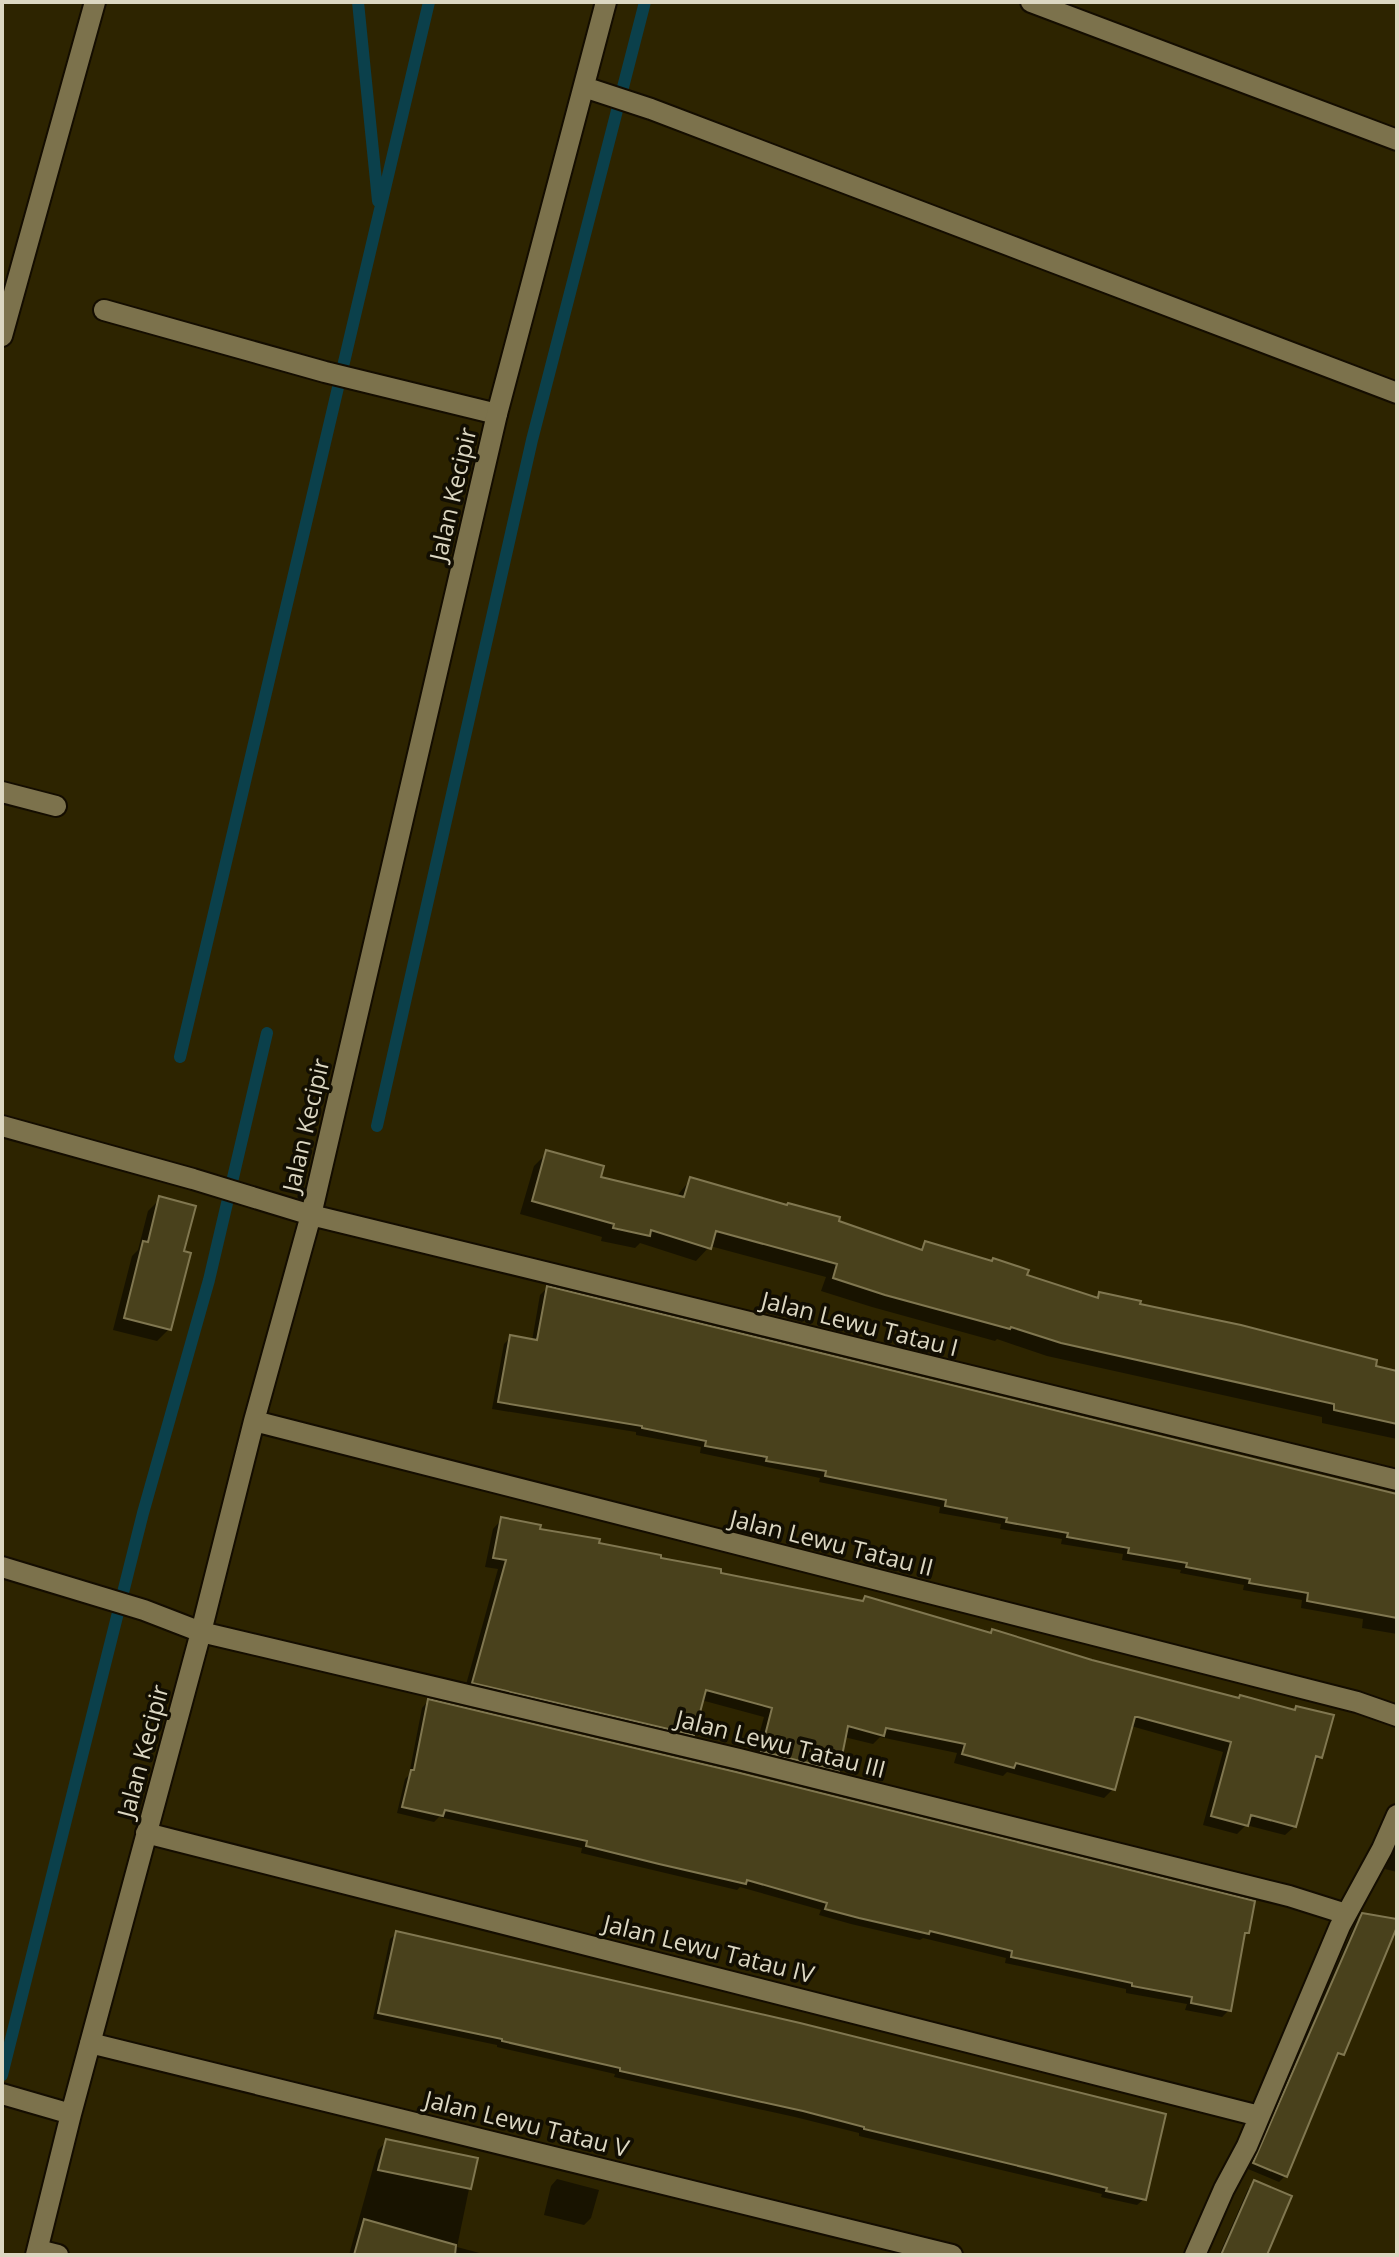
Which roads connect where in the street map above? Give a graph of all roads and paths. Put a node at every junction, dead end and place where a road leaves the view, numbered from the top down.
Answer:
1 (95, 2) edge
2 (606, 2) edge
3 (1031, 2) edge
4 (584, 87) junction
5 (1397, 140) edge
6 (104, 310) dead end
7 (2, 336) edge
8 (1397, 393) edge
9 (497, 414) junction
10 (2, 792) edge
11 (56, 806) dead end
12 (2, 1126) edge
13 (311, 1215) junction
14 (254, 1421) junction
15 (1397, 1480) edge
16 (2, 1567) edge
17 (201, 1632) junction
18 (1397, 1716) edge
19 (1397, 1815) edge
20 (146, 1833) junction
21 (1346, 1914) junction
22 (90, 2043) junction
23 (2, 2094) edge
24 (71, 2114) junction
25 (1259, 2116) junction
26 (37, 2252) edge
27 (58, 2255) edge
28 (952, 2255) edge
29 (1195, 2255) edge

1 - 7 street
2 - 4 street, Jalan Kecipir
3 - 5 street
4 - 8 street
4 - 9 street, Jalan Kecipir
6 - 9 street
9 - 13 street, Jalan Kecipir
10 - 11 street
12 - 13 street, Jalan Lewu Tatau I
13 - 14 street, Jalan Kecipir
13 - 15 street, Jalan Lewu Tatau I
14 - 17 street, Jalan Kecipir
14 - 18 street, Jalan Lewu Tatau II
16 - 17 street, Jalan Lewu Tatau III
17 - 20 street, Jalan Kecipir
17 - 21 street, Jalan Lewu Tatau III
19 - 21 street
20 - 22 street, Jalan Kecipir
20 - 25 street, Jalan Lewu Tatau IV
21 - 25 street
22 - 24 street, Jalan Kecipir
22 - 28 street, Jalan Lewu Tatau V
23 - 24 street
24 - 26 street, Jalan Kecipir
25 - 29 street
26 - 27 street

